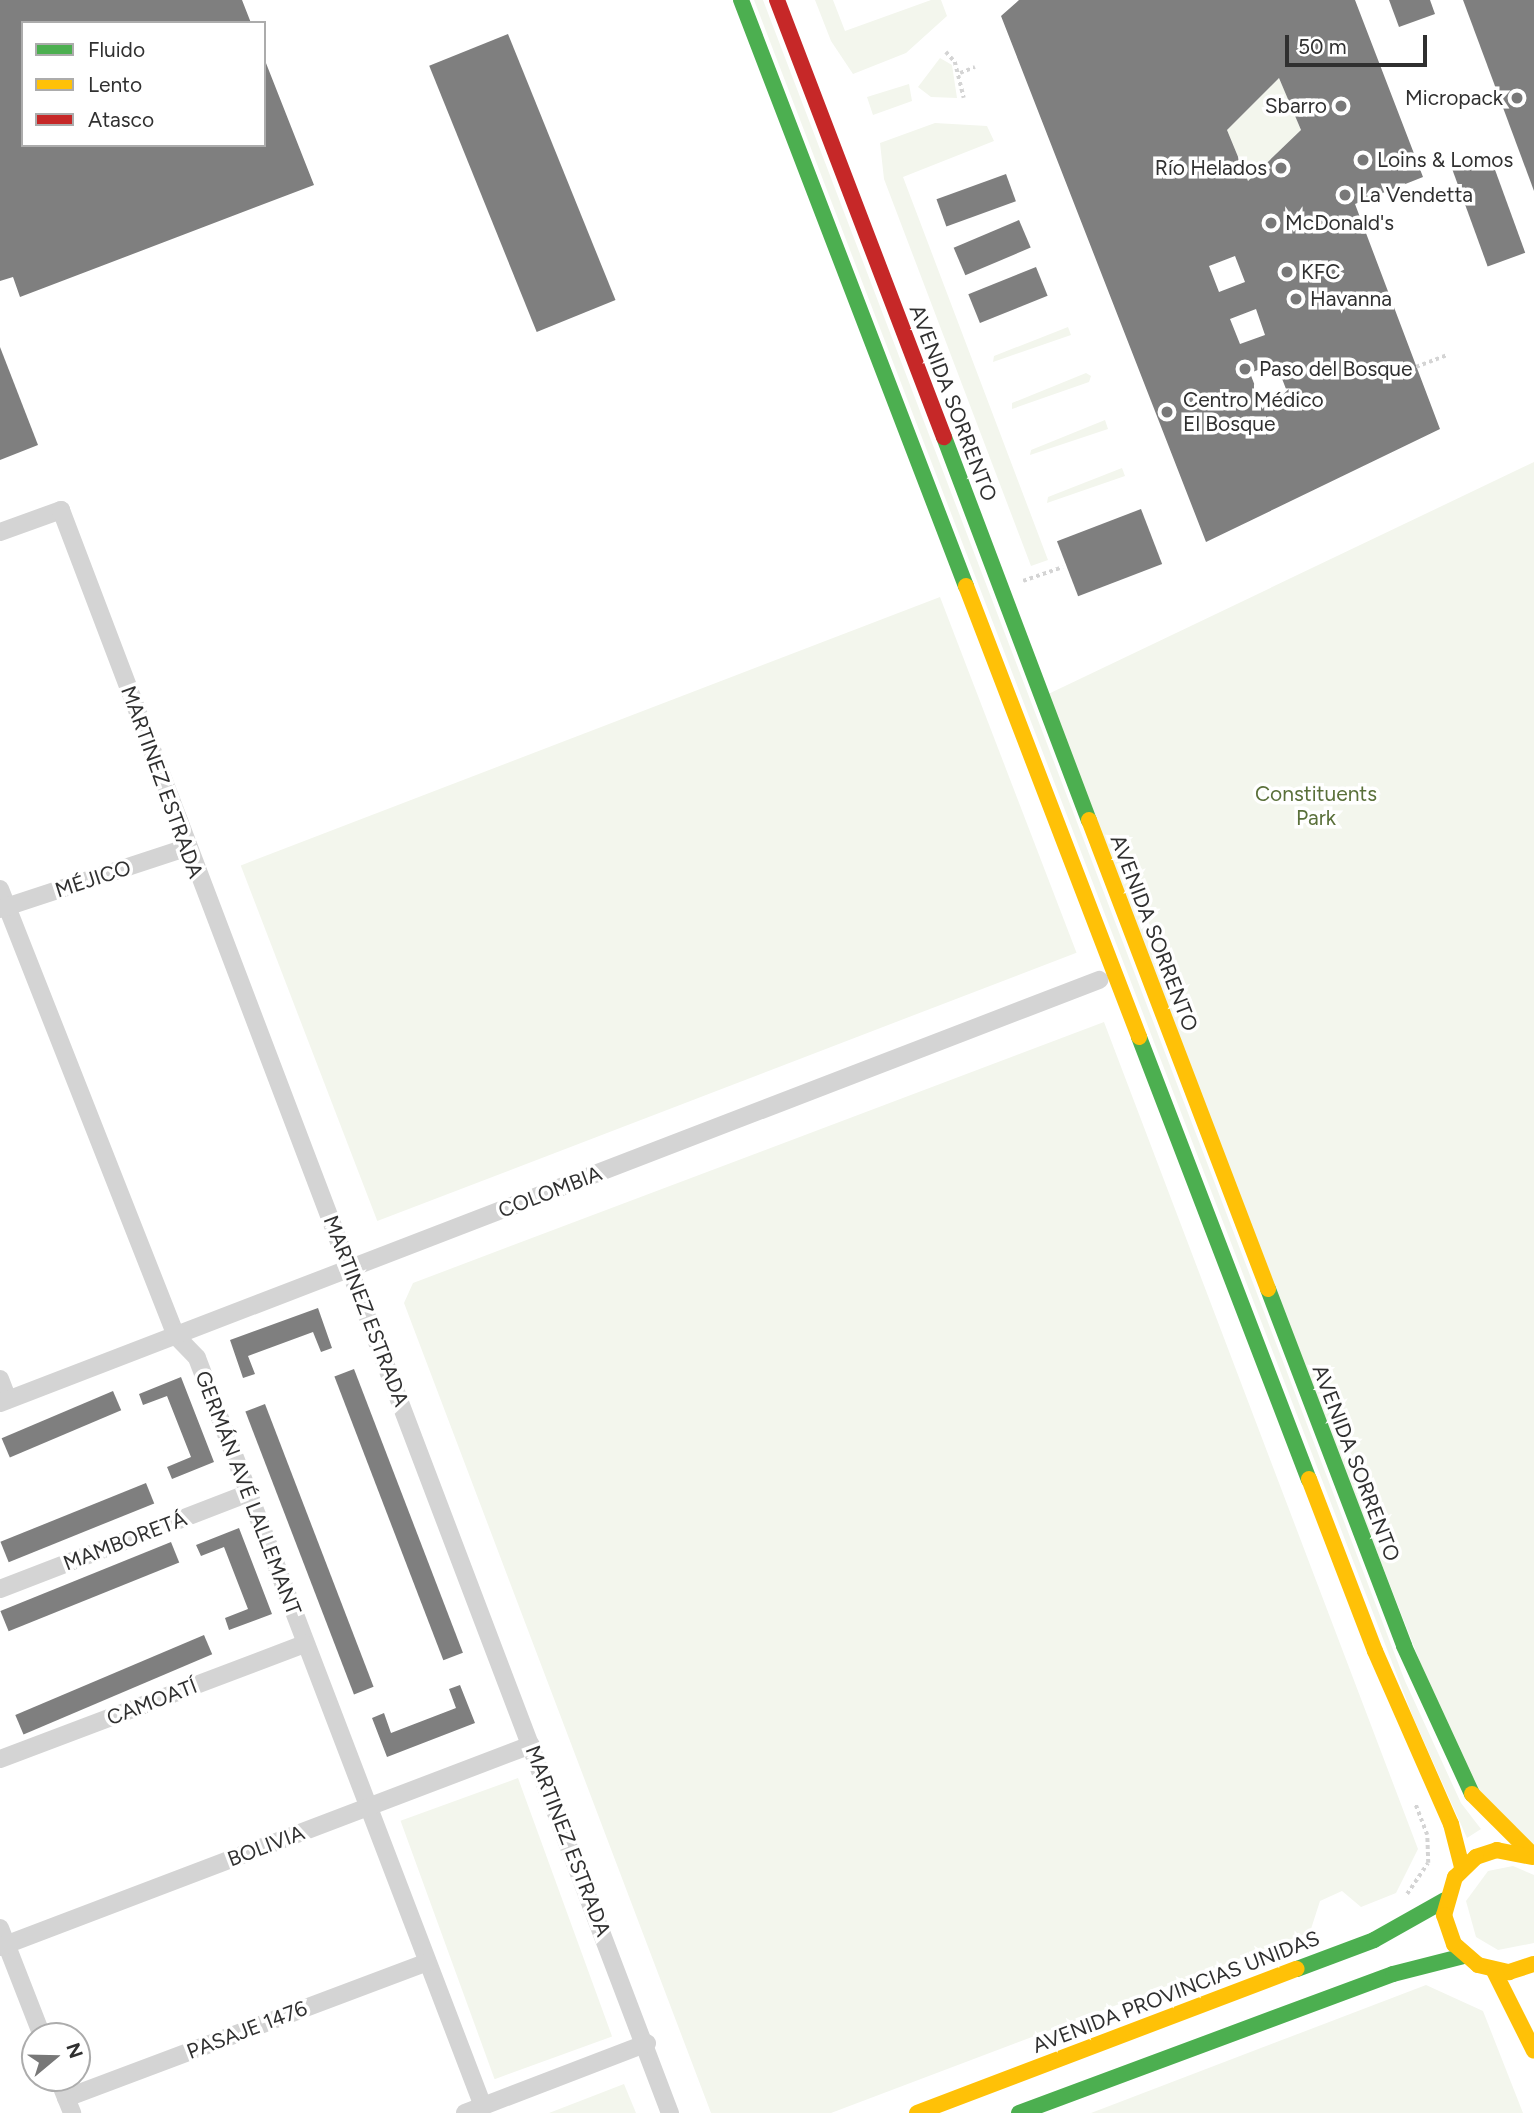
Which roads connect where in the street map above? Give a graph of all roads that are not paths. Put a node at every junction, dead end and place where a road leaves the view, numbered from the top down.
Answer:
1 (741, 0) edge
2 (777, 0) edge
3 (0, 532) edge
4 (186, 848) junction
5 (0, 889) edge
6 (4, 908) edge
7 (1099, 980) dead end
8 (350, 1269) junction
9 (176, 1336) junction
10 (0, 1378) edge
11 (4, 1401) edge
12 (250, 1493) junction
13 (0, 1589) edge
14 (305, 1644) junction
15 (531, 1745) junction
16 (0, 1759) edge
17 (368, 1808) junction
18 (1534, 1857) edge
19 (1462, 1867) junction
20 (1445, 1900) junction
21 (2, 1940) edge
22 (1464, 1956) junction
23 (427, 1962) junction
24 (1534, 1964) edge
25 (1494, 1971) junction
26 (36, 2022) edge
27 (647, 2043) junction
28 (1534, 2051) edge
29 (69, 2106) edge
30 (474, 2110) edge
31 (670, 2113) edge
32 (917, 2113) edge
33 (1019, 2113) edge

1 - 19 main road
2 - 18 main road, AVENIDA SORRENTO
3 - 4 street, MARTINEZ ESTRADA
4 - 6 street, MÉJICO
4 - 8 street, MARTINEZ ESTRADA
5 - 6 street, GERMÁN AVÉ LALLEMANT
6 - 9 street, GERMÁN AVÉ LALLEMANT
7 - 8 street, COLOMBIA
8 - 9 street, COLOMBIA
8 - 15 street, MARTINEZ ESTRADA
9 - 11 street, COLOMBIA
9 - 12 street, GERMÁN AVÉ LALLEMANT
10 - 11 street
12 - 13 street, MAMBORETÁ
12 - 14 street, GERMÁN AVÉ LALLEMANT
14 - 16 street, CAMOATÍ
14 - 17 street, GERMÁN AVÉ LALLEMANT
15 - 17 street, BOLIVIA
15 - 27 street, MARTINEZ ESTRADA
17 - 21 street, BOLIVIA
17 - 23 street, GERMÁN AVÉ LALLEMANT
18 - 19 main road
19 - 20 main road
20 - 22 main road
20 - 32 main road, AVENIDA PROVINCIAS UNIDAS
21 - 26 street
22 - 25 main road
22 - 33 main road
23 - 29 street, PASAJE 1476
23 - 30 street, GERMÁN AVÉ LALLEMANT
24 - 25 main road
25 - 28 main road
27 - 30 street
27 - 31 street, MARTINEZ ESTRADA

